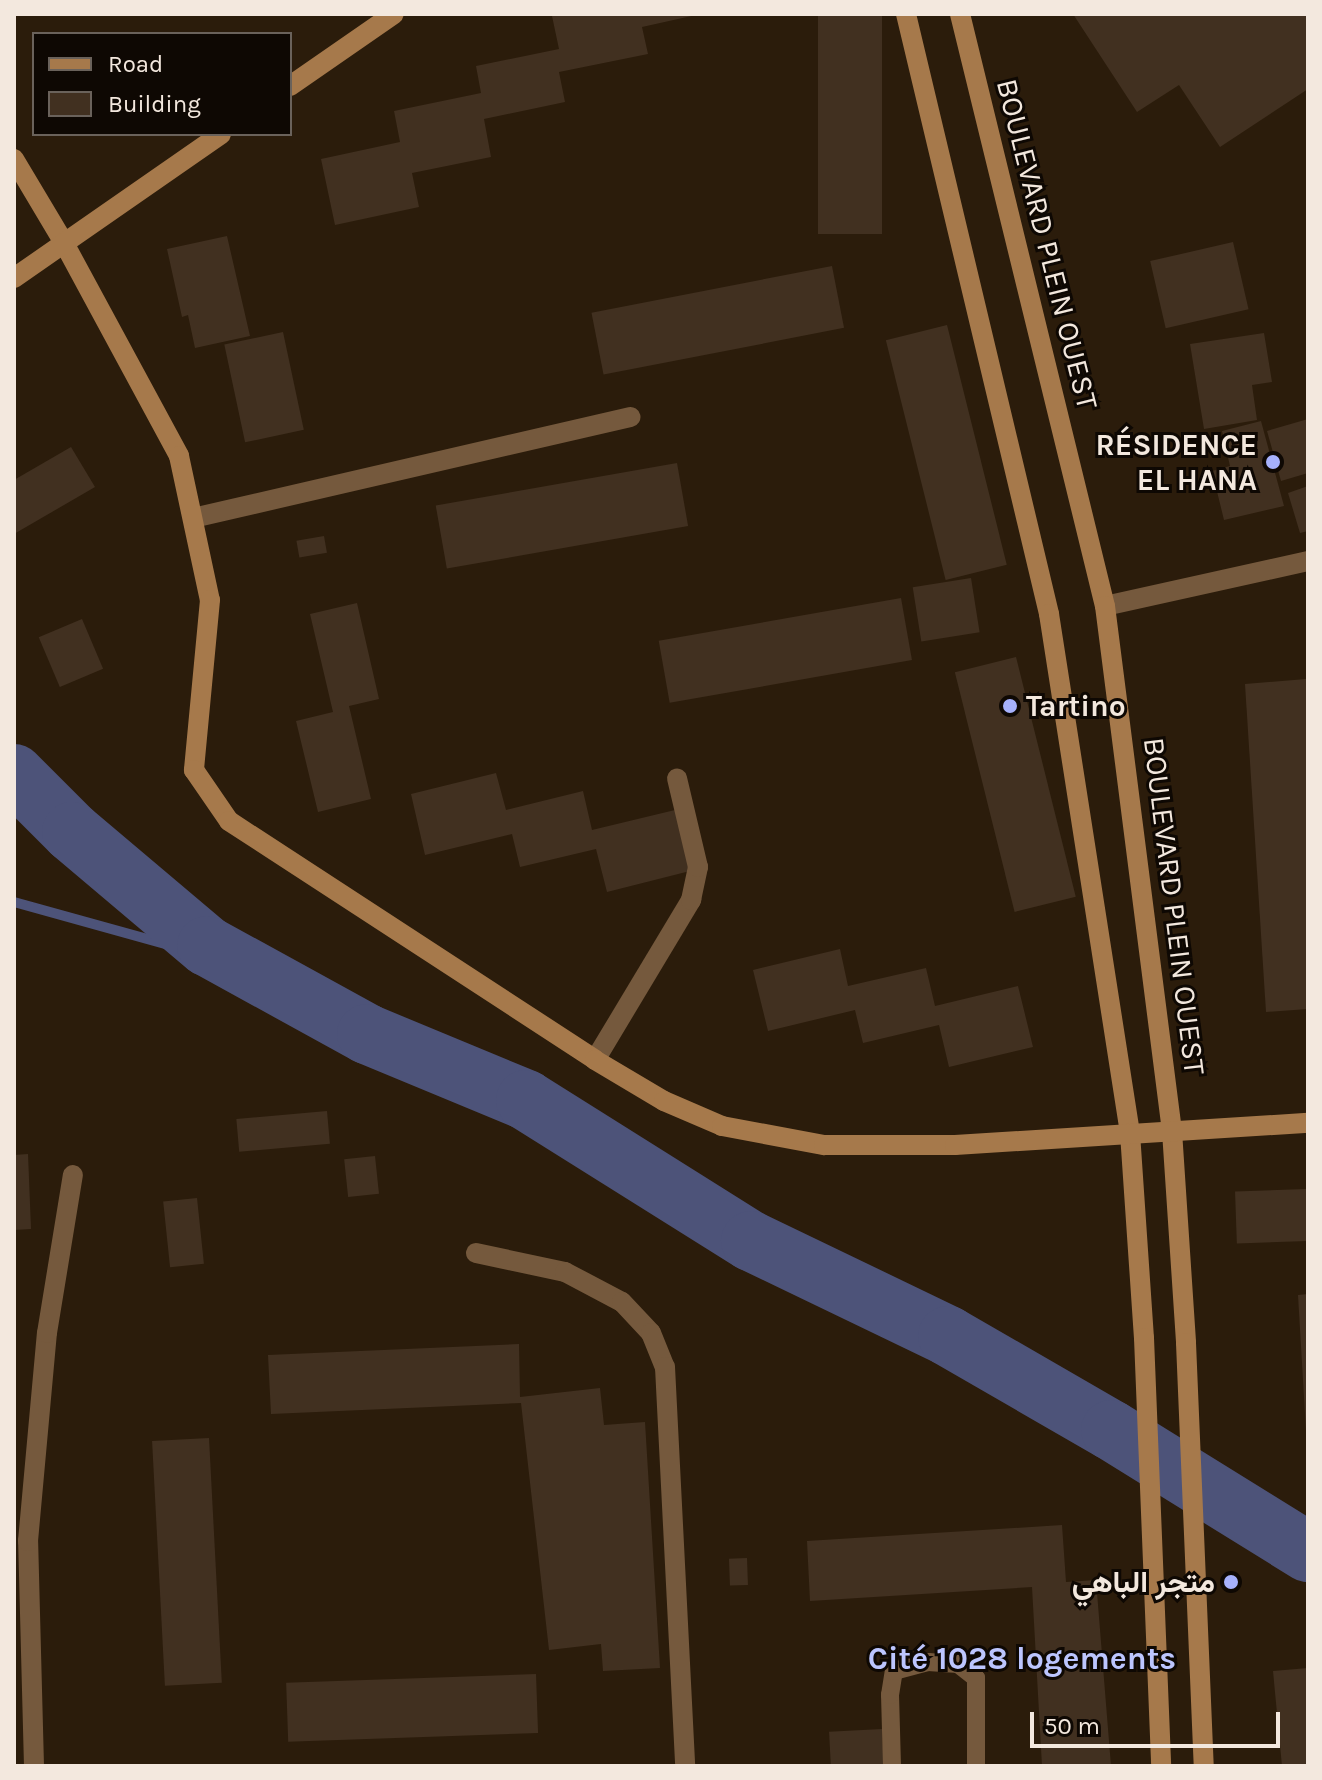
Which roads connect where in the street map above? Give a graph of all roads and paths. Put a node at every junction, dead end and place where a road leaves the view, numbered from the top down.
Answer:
1 (394, 14) edge
2 (906, 14) edge
3 (960, 14) edge
4 (292, 85) edge
5 (218, 136) edge
6 (14, 159) edge
7 (64, 243) junction
8 (14, 278) edge
9 (631, 417) dead end
10 (193, 518) junction
11 (1308, 561) edge
12 (1105, 606) junction
13 (677, 778) dead end
14 (595, 1060) junction
15 (1308, 1123) edge
16 (1172, 1131) junction
17 (1130, 1133) junction
18 (73, 1175) dead end
19 (476, 1253) dead end
20 (21, 1542) edge
21 (34, 1766) edge
22 (685, 1766) edge
23 (892, 1766) edge
24 (976, 1766) edge
25 (1161, 1766) edge
26 (1204, 1766) edge

1 - 4 main road
2 - 17 main road
3 - 12 main road, BOULEVARD PLEIN OUEST
5 - 7 main road
6 - 7 main road
7 - 8 main road
7 - 10 main road
9 - 10 street
10 - 14 main road
11 - 12 street
12 - 16 main road, BOULEVARD PLEIN OUEST
13 - 14 street
14 - 17 main road
15 - 16 main road
16 - 17 main road
16 - 26 main road, BOULEVARD PLEIN OUEST
17 - 25 main road
18 - 20 street
19 - 22 street
20 - 21 street
23 - 24 lane

